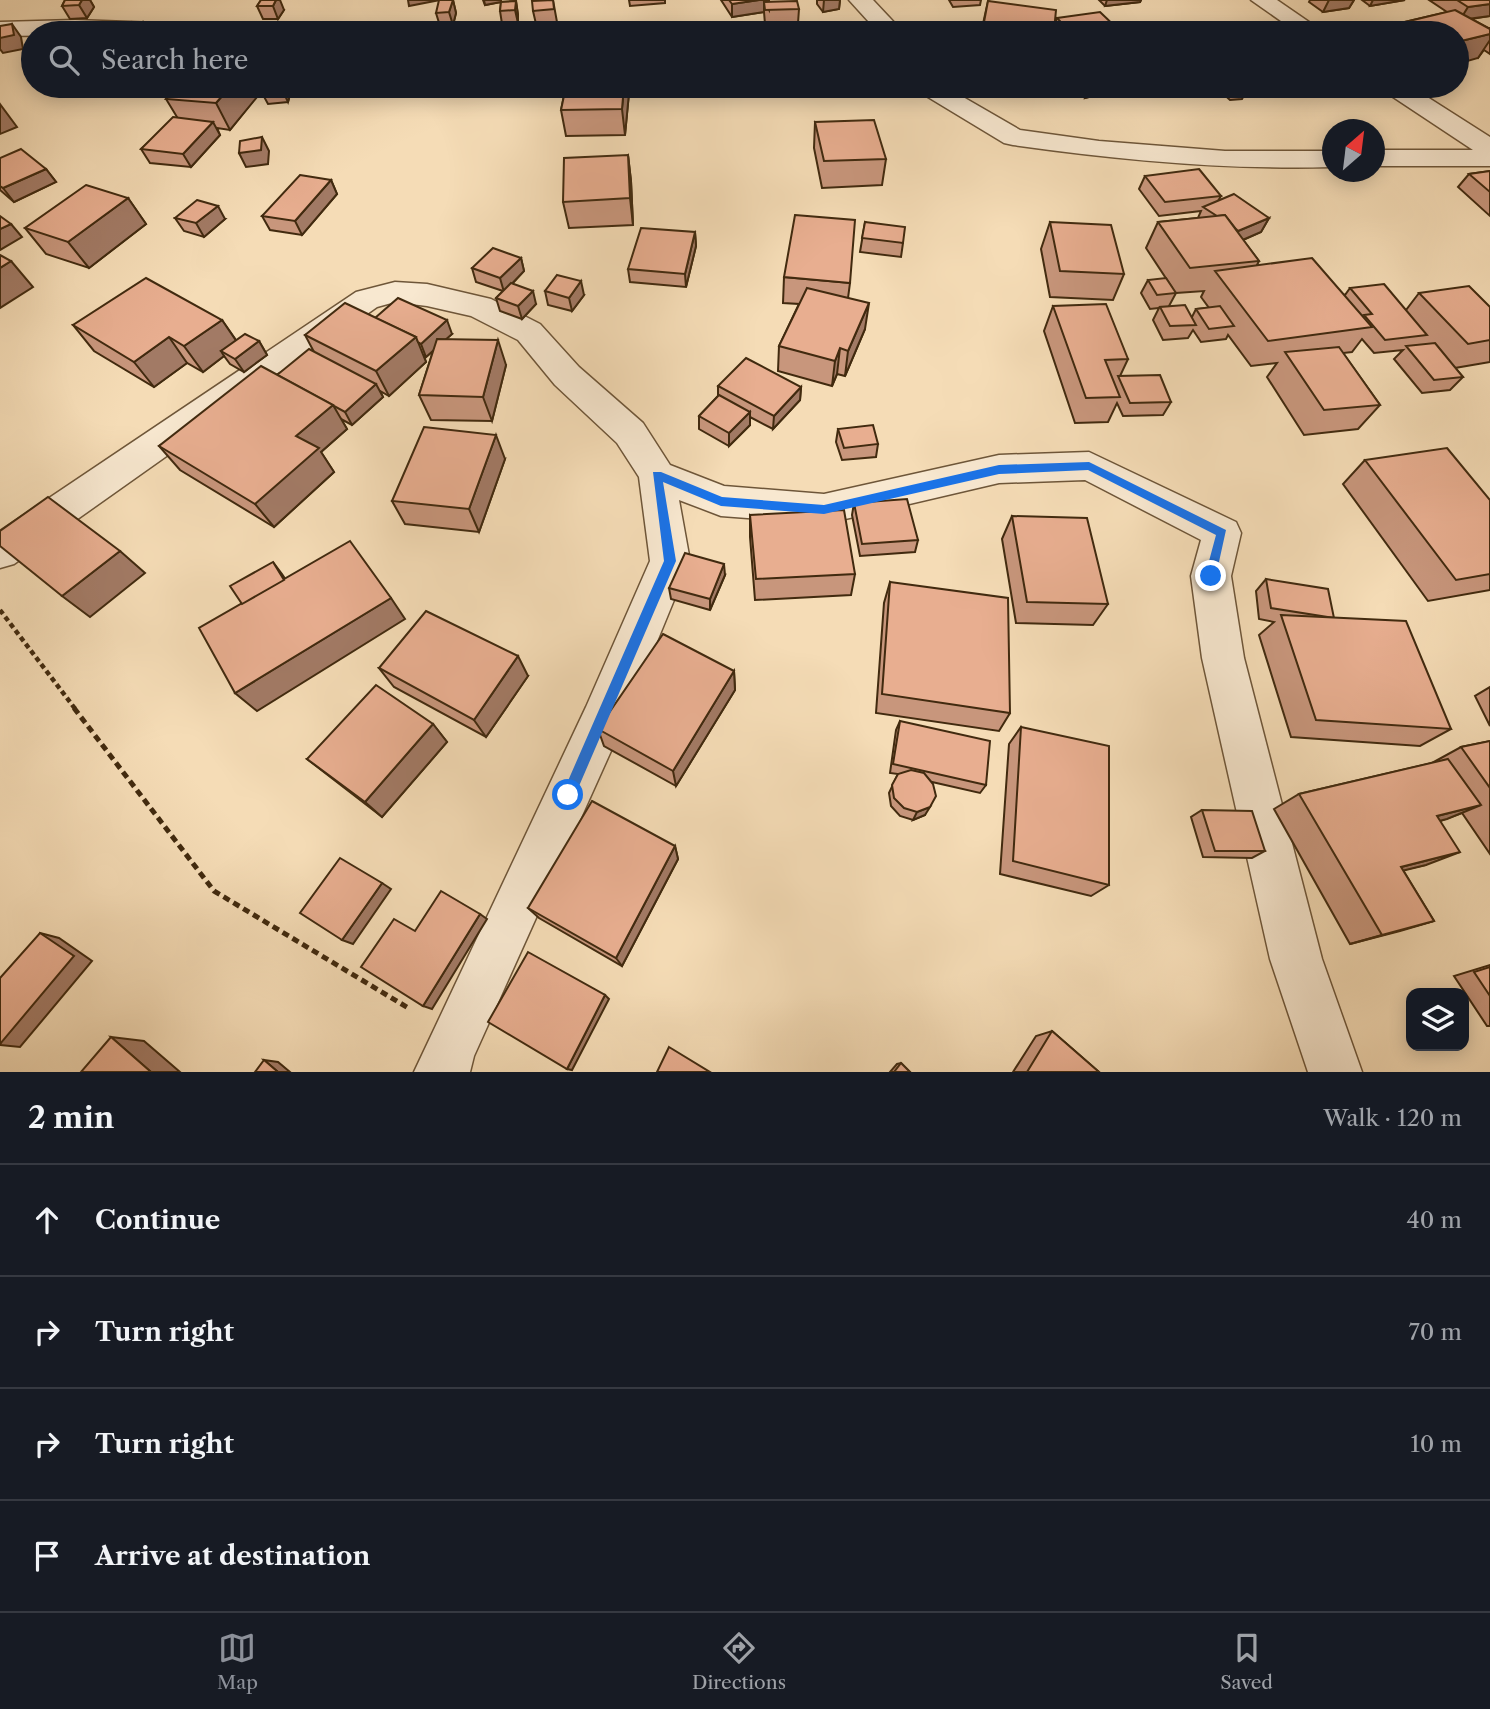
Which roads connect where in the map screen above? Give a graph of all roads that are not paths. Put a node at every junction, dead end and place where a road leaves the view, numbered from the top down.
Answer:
1 (860, 0) edge
2 (1272, 1) edge
3 (881, 21) edge
4 (1298, 21) edge
5 (21, 28) edge
6 (0, 29) edge
7 (947, 98) edge
8 (1411, 98) edge
9 (1490, 149) edge
10 (1490, 158) edge
11 (1322, 159) edge
12 (1385, 159) edge
13 (657, 475) junction
14 (0, 552) edge
15 (448, 1056) edge
16 (1335, 1072) edge

1 - 3 street
2 - 4 street
5 - 6 street
7 - 11 street
8 - 9 street
10 - 12 street
13 - 14 street
13 - 15 street
13 - 16 street

